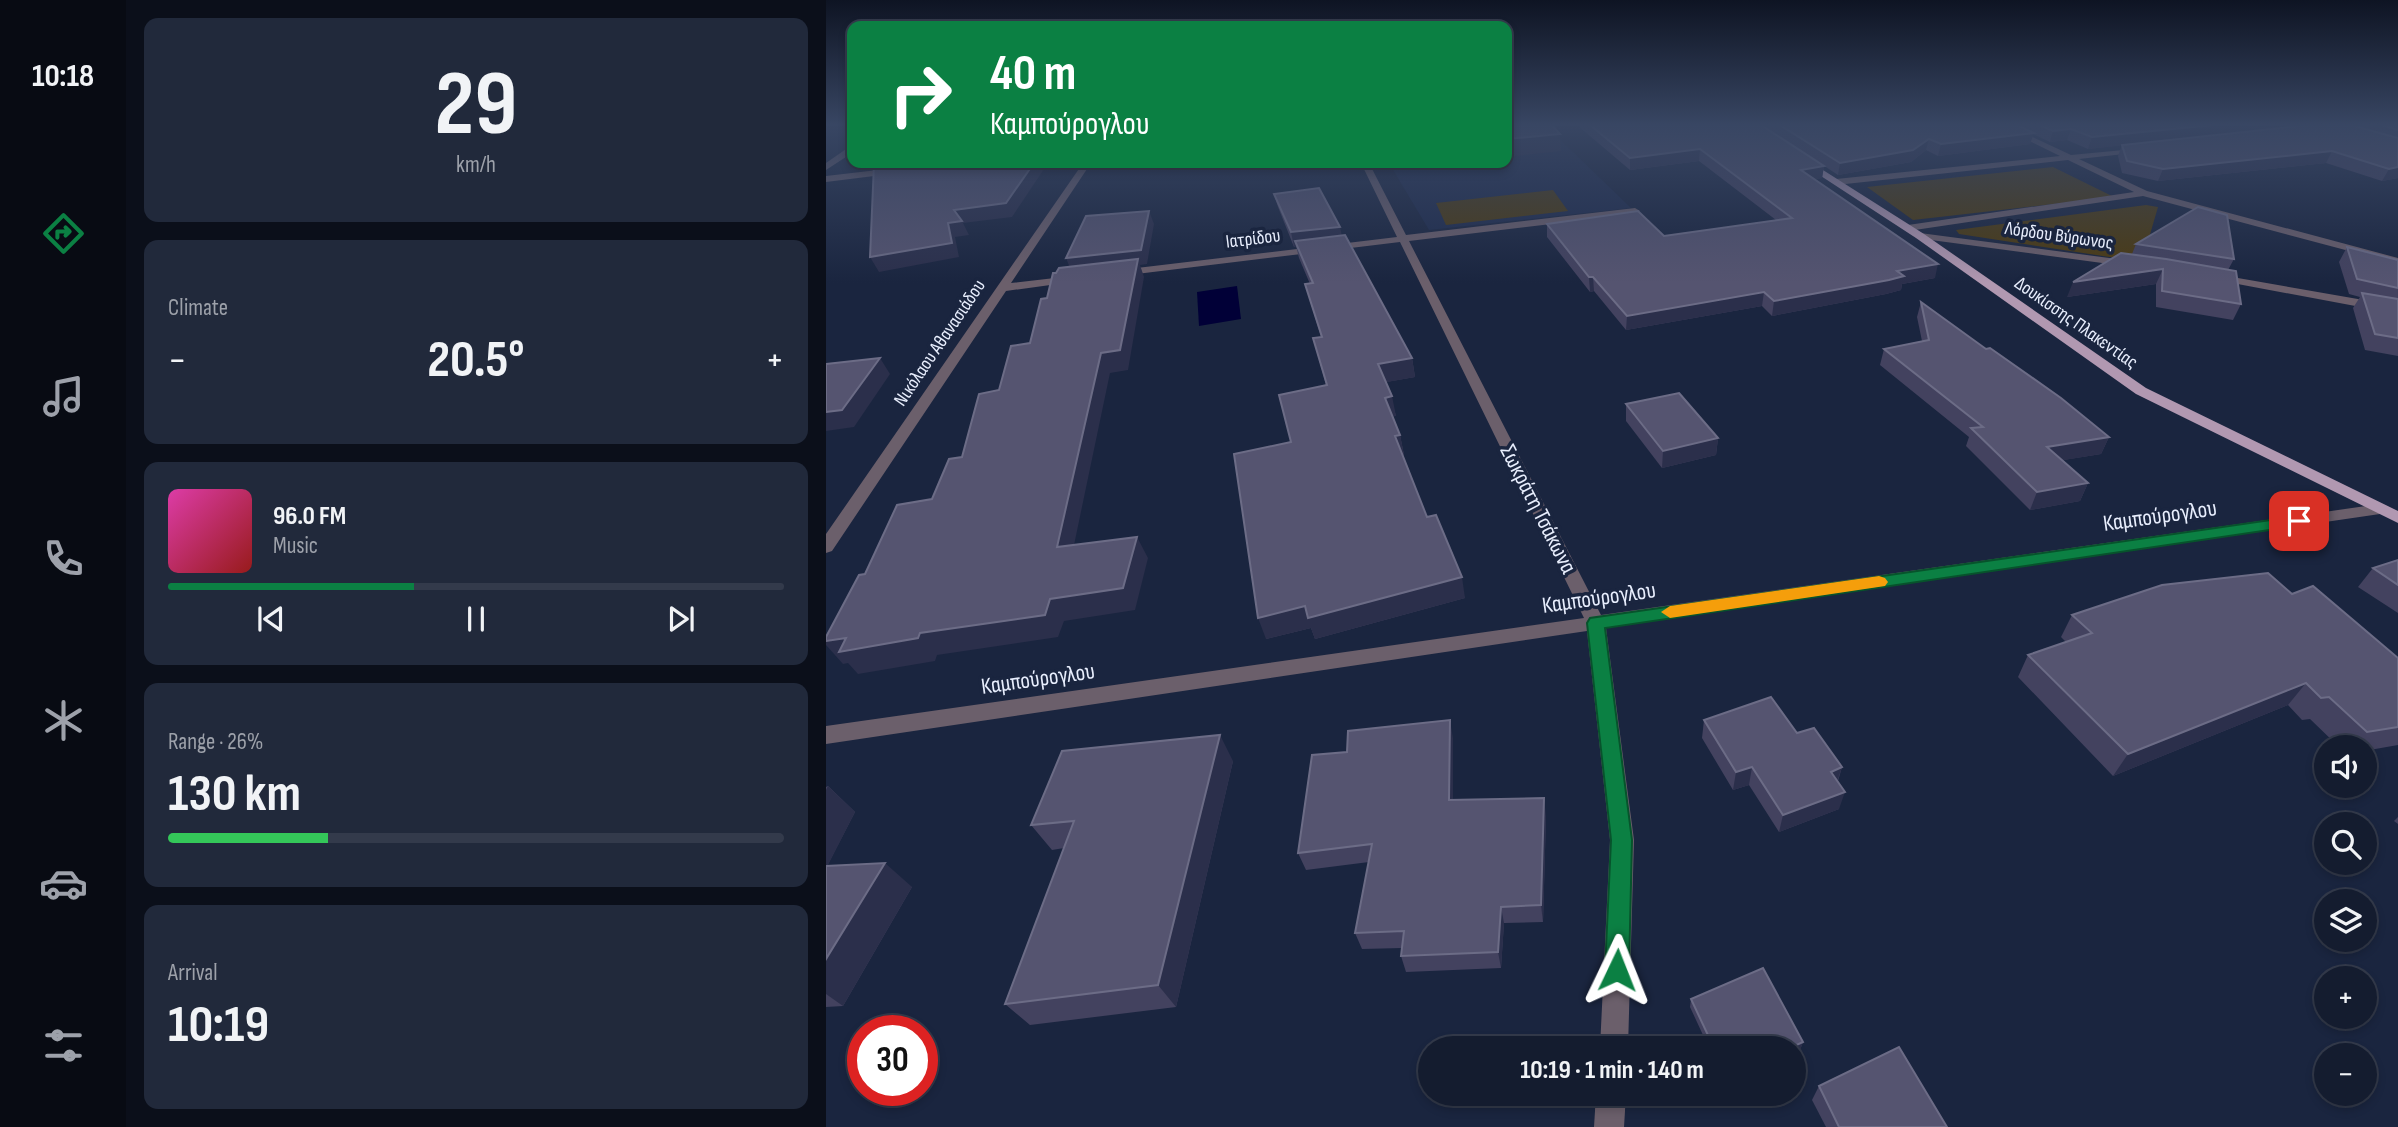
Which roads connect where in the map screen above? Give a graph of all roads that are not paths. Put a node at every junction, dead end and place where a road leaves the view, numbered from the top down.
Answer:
1 (1077, 178) edge
2 (1372, 178) edge
3 (1829, 178) edge
4 (1880, 178) edge
5 (2110, 178) edge
6 (1836, 182) junction
7 (2144, 193) junction
8 (1635, 211) edge
9 (1908, 228) junction
10 (1920, 236) junction
11 (1402, 239) junction
12 (2398, 261) edge
13 (2147, 266) edge
14 (1111, 274) edge
15 (2200, 274) edge
16 (1084, 278) edge
17 (1001, 288) junction
18 (2398, 310) edge
19 (2380, 509) junction
20 (2398, 518) edge
21 (826, 547) edge
22 (1596, 623) junction
23 (826, 735) edge
24 (1614, 1036) edge
25 (1610, 1106) edge
26 (1609, 1127) edge

1 - 17 street, Νικόλαου Αθανασιάδου
2 - 11 street, Σωκράτη Τσάκωνα
3 - 6 main road, Δουκίσσης Πλακεντίας
4 - 6 street
5 - 7 street
6 - 9 main road, Δουκίσσης Πλακεντίας
7 - 9 street
7 - 12 street
8 - 11 street, Ιατρίδου
9 - 10 main road, Δουκίσσης Πλακεντίας
10 - 13 street, Λόρδου Βύρωνος
10 - 19 main road, Δουκίσσης Πλακεντίας
11 - 14 street, Ιατρίδου
11 - 22 street, Σωκράτη Τσάκωνα
15 - 18 street
16 - 17 street
17 - 21 street, Νικόλαου Αθανασιάδου
19 - 20 main road, Δουκίσσης Πλακεντίας
19 - 22 street, Καμπούρογλου
22 - 23 street, Καμπούρογλου
22 - 24 street, Σωκράτη Τσάκωνα
25 - 26 street

